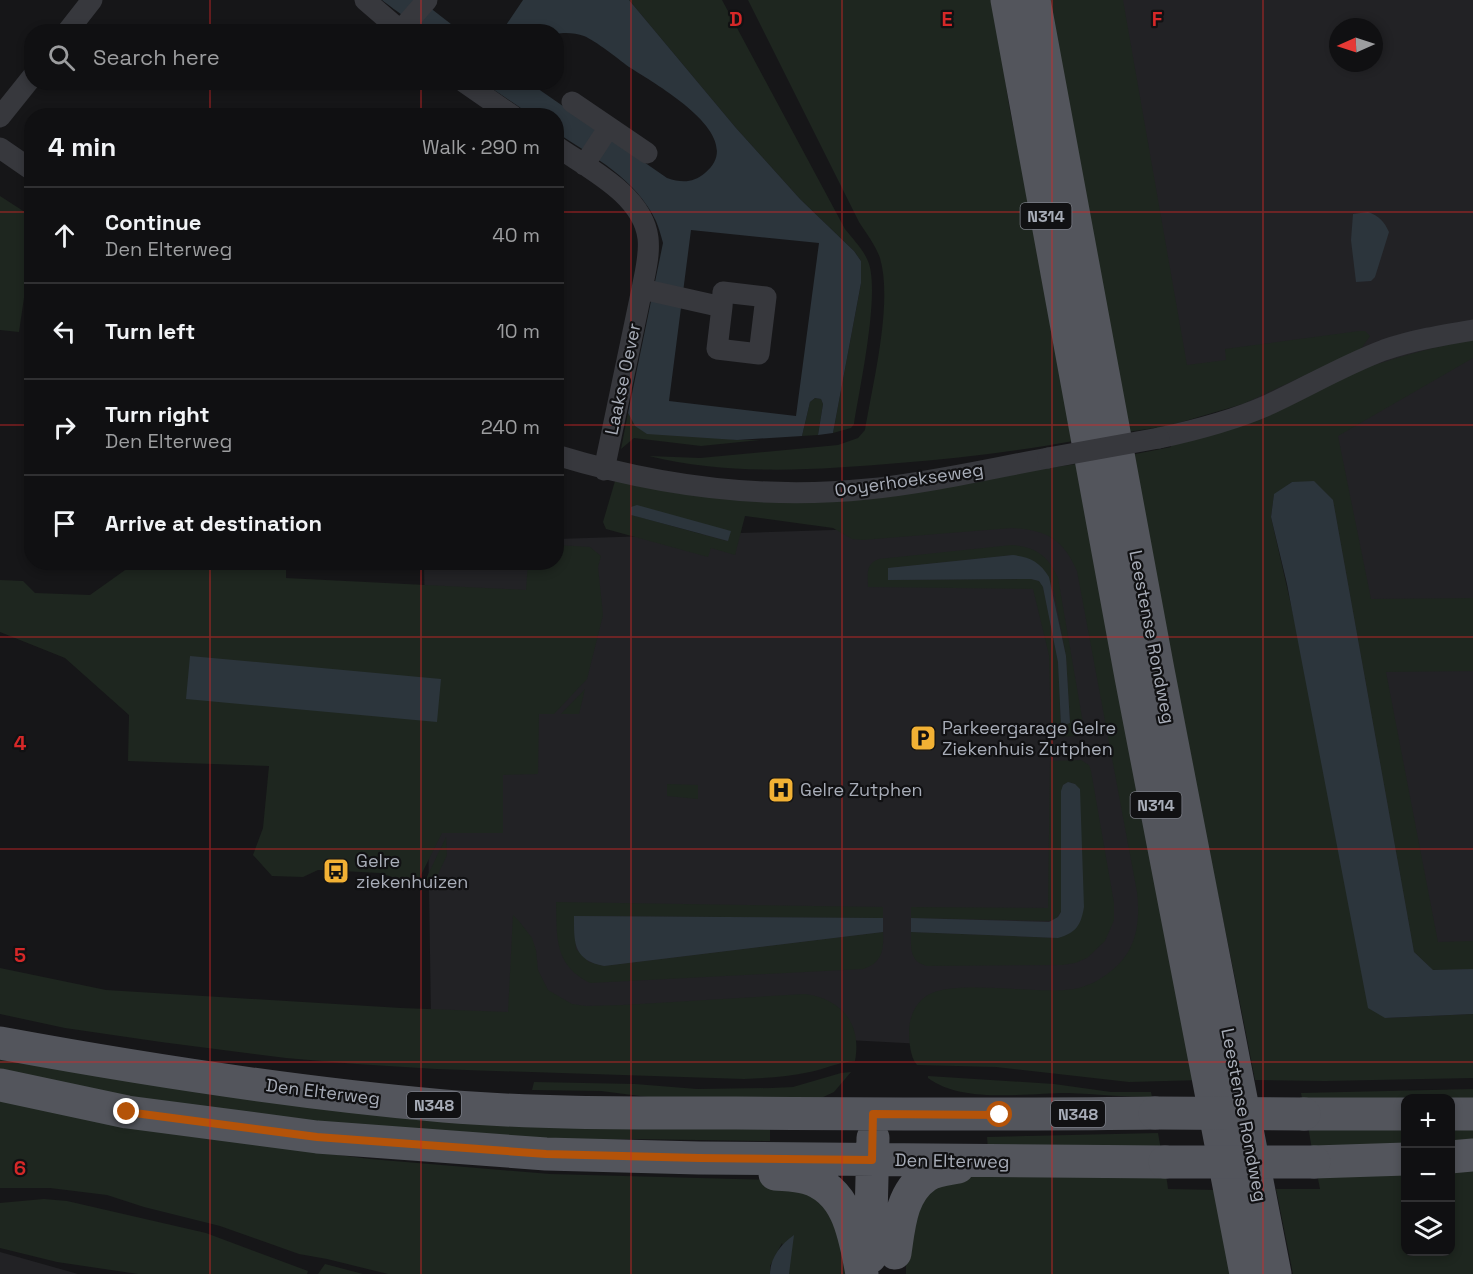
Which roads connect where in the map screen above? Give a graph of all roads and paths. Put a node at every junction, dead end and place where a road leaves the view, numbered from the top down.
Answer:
1 (92, 0) edge
2 (365, 0) edge
3 (428, 0) edge
4 (1007, 0) edge
5 (1034, 0) edge
6 (73, 24) edge
7 (393, 24) edge
8 (407, 24) edge
9 (24, 87) edge
10 (476, 90) edge
11 (572, 102) dead end
12 (501, 108) edge
13 (0, 117) edge
14 (609, 127) junction
15 (0, 148) edge
16 (564, 151) edge
17 (647, 153) dead end
18 (24, 164) edge
19 (584, 165) junction
20 (642, 289) junction
21 (722, 307) dead end
22 (1473, 330) edge
23 (564, 458) edge
24 (604, 470) junction
25 (0, 1043) edge
26 (0, 1085) edge
27 (885, 1114) junction
28 (1401, 1114) edge
29 (1455, 1114) edge
30 (1473, 1114) edge
31 (317, 1137) junction
32 (1473, 1155) edge
33 (1455, 1157) edge
34 (1401, 1159) edge
35 (884, 1160) junction
36 (999, 1162) junction
37 (895, 1264) edge
38 (862, 1274) edge
39 (870, 1274) edge
40 (1246, 1274) edge
41 (1275, 1274) edge

1 - 6 street
2 - 7 street
3 - 8 street
4 - 40 main road, Leestense Rondweg / N314
5 - 41 main road, Leestense Rondweg / N314
9 - 13 street
10 - 12 street
11 - 14 street
14 - 17 street
14 - 19 street
15 - 18 street
16 - 19 street, Laakse Oever
19 - 20 street, Laakse Oever
20 - 21 street
20 - 24 street, Laakse Oever
22 - 24 street, Ooyerhoekseweg, bridge
23 - 24 street, Ooyerhoekseweg
25 - 27 main road, Den Elterweg / N348
26 - 31 main road, Den Elterweg / N348
27 - 28 main road, Den Elterweg / N348, bridge
27 - 35 main road
29 - 30 main road
31 - 35 main road, Den Elterweg / N348
31 - 38 main road, N348
32 - 33 main road
34 - 36 main road, Den Elterweg, bridge
35 - 36 main road, Den Elterweg / N348
35 - 37 main road
35 - 39 main road
36 - 37 main road

